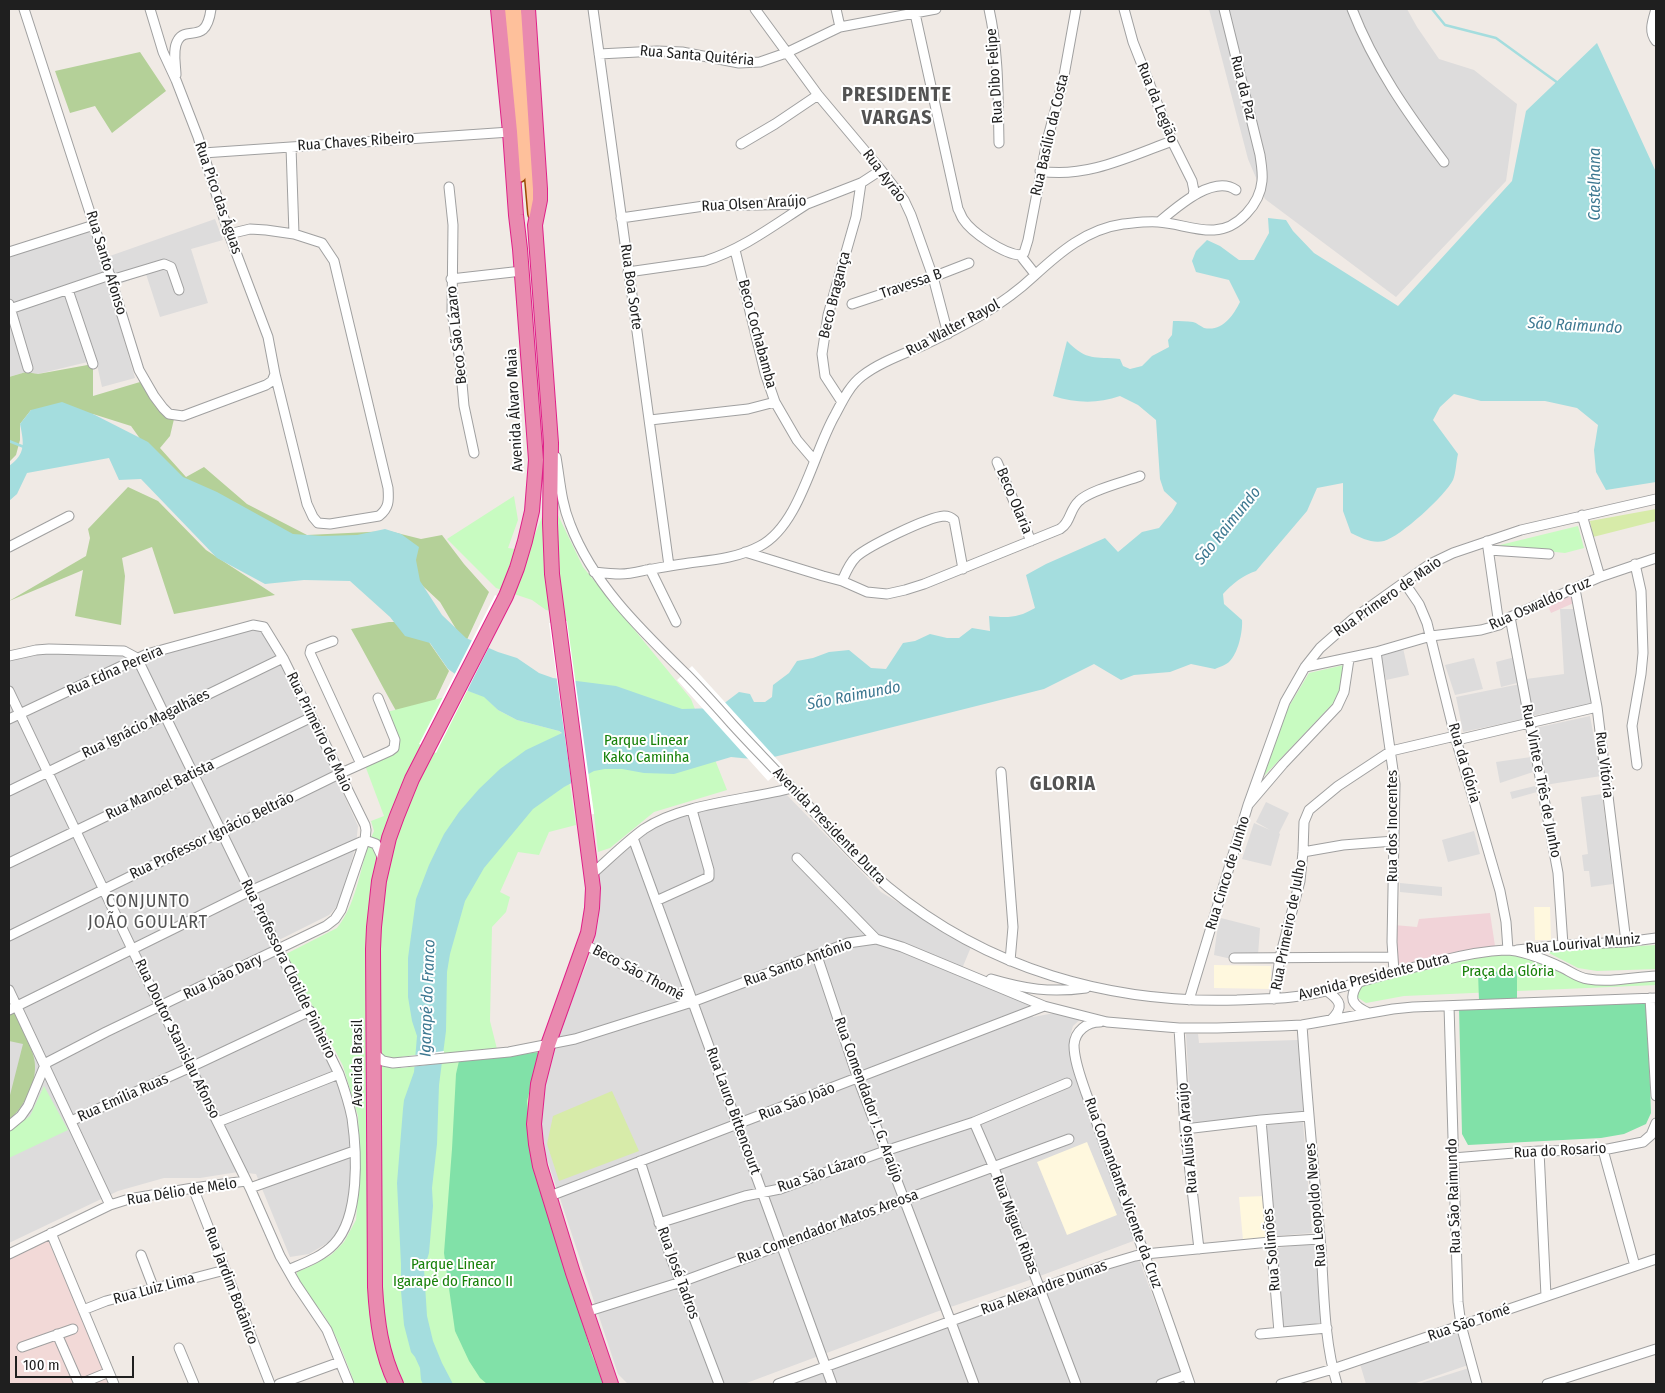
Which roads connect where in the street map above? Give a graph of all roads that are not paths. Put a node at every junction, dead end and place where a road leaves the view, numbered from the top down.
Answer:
1 (24, 9) edge
2 (150, 9) edge
3 (211, 9) edge
4 (498, 9) edge
5 (507, 9) edge
6 (516, 9) edge
7 (528, 9) edge
8 (593, 9) edge
9 (754, 9) edge
10 (836, 9) edge
11 (936, 9) edge
12 (989, 9) edge
13 (1076, 9) edge
14 (1124, 9) edge
15 (1224, 9) edge
16 (1352, 9) edge
17 (1656, 9) edge
18 (915, 11) edge
19 (840, 27) junction
20 (1656, 41) edge
21 (786, 53) junction
22 (600, 54) junction
23 (176, 80) junction
24 (818, 95) junction
25 (519, 137) junction
26 (1172, 141) junction
27 (741, 144) dead end
28 (999, 144) dead end
29 (291, 147) junction
30 (203, 153) junction
31 (1444, 162) dead end
32 (1262, 168) joint
33 (881, 170) junction
34 (1040, 171) junction
35 (861, 183) junction
36 (450, 187) dead end
37 (1236, 190) dead end
38 (1193, 195) junction
39 (807, 204) junction
40 (621, 218) junction
41 (1159, 222) junction
42 (94, 225) junction
43 (535, 226) junction
44 (229, 234) junction
45 (294, 234) junction
46 (735, 250) junction
47 (9, 252) edge
48 (1018, 255) junction
49 (969, 263) dead end
50 (522, 271) junction
51 (628, 272) junction
52 (1035, 274) junction
53 (933, 277) junction
54 (111, 278) junction
55 (451, 279) junction
56 (68, 290) junction
57 (179, 290) dead end
58 (852, 304) dead end
59 (10, 306) edge
60 (948, 334) junction
61 (93, 364) dead end
62 (28, 368) dead end
63 (275, 374) junction
64 (775, 402) junction
65 (842, 402) junction
66 (650, 420) junction
67 (551, 443) junction
68 (474, 452) dead end
69 (814, 460) junction
70 (997, 462) dead end
71 (1140, 476) dead end
72 (1656, 499) edge
73 (1582, 515) junction
74 (69, 516) dead end
75 (1031, 541) junction
76 (1488, 545) junction
77 (9, 547) edge
78 (746, 552) junction
79 (1549, 554) dead end
80 (1656, 558) edge
81 (1635, 564) junction
82 (669, 566) junction
83 (963, 569) junction
84 (650, 570) junction
85 (594, 572) junction
86 (622, 574) junction
87 (1600, 578) junction
88 (842, 581) junction
89 (1404, 582) junction
90 (606, 587) junction
91 (1575, 588) junction
92 (1510, 617) junction
93 (676, 622) dead end
94 (1499, 624) junction
95 (253, 625) joint
96 (1431, 636) junction
97 (333, 641) dead end
98 (1376, 652) junction
99 (9, 656) edge
100 (137, 658) junction
101 (283, 658) junction
102 (1349, 659) junction
103 (1305, 668) junction
104 (9, 691) edge
105 (378, 698) dead end
106 (1596, 707) junction
107 (20, 714) junction
108 (164, 715) junction
109 (312, 717) junction
110 (9, 719) edge
111 (1529, 722) junction
112 (1456, 738) junction
113 (428, 749) joint
114 (1391, 751) junction
115 (361, 764) junction
116 (1637, 765) dead end
117 (1001, 772) dead end
118 (47, 773) junction
119 (193, 773) junction
120 (339, 774) junction
121 (792, 788) junction
122 (9, 791) edge
123 (1248, 805) junction
124 (692, 810) junction
125 (76, 831) junction
126 (221, 832) junction
127 (389, 838) junction
128 (632, 838) junction
129 (365, 840) junction
130 (1394, 841) junction
131 (376, 844) junction
132 (1303, 852) junction
133 (797, 858) dead end
134 (9, 863) edge
135 (383, 863) junction
136 (592, 874) junction
137 (104, 888) junction
138 (250, 891) junction
139 (656, 901) junction
140 (9, 936) edge
141 (1656, 938) edge
142 (876, 939) junction
143 (1626, 942) junction
144 (584, 944) junction
145 (1563, 946) junction
146 (132, 949) junction
147 (280, 950) junction
148 (1509, 950) junction
149 (817, 956) junction
150 (1280, 957) junction
151 (1392, 957) junction
152 (1234, 958) dead end
153 (1010, 961) junction
154 (954, 968) junction
155 (1394, 972) junction
156 (1656, 976) edge
157 (1359, 982) junction
158 (1093, 987) junction
159 (9, 990) edge
160 (1327, 991) junction
161 (1653, 998) edge
162 (1274, 999) junction
163 (1189, 1000) junction
164 (692, 1002) junction
165 (162, 1006) junction
166 (1044, 1006) junction
167 (1449, 1006) junction
168 (13, 1008) edge
169 (310, 1011) junction
170 (1368, 1013) junction
171 (1331, 1020) junction
172 (1107, 1022) junction
173 (1302, 1025) junction
174 (1179, 1028) junction
175 (548, 1045) junction
176 (374, 1053) junction
177 (45, 1065) junction
178 (191, 1067) junction
179 (339, 1074) junction
180 (858, 1079) junction
181 (1068, 1083) dead end
182 (1656, 1096) edge
183 (1308, 1116) junction
184 (1261, 1120) junction
185 (71, 1121) junction
186 (218, 1122) junction
187 (974, 1122) junction
188 (1656, 1123) edge
189 (737, 1124) junction
190 (9, 1126) edge
191 (1185, 1129) junction
192 (1069, 1139) dead end
193 (1603, 1150) junction
194 (354, 1151) junction
195 (885, 1151) junction
196 (1539, 1151) junction
197 (1453, 1158) junction
198 (640, 1161) junction
199 (994, 1168) junction
200 (248, 1185) junction
201 (193, 1188) junction
202 (763, 1192) junction
203 (550, 1196) junction
204 (904, 1200) junction
205 (110, 1205) junction
206 (659, 1223) junction
207 (51, 1233) junction
208 (1320, 1239) junction
209 (1270, 1242) junction
210 (781, 1244) junction
211 (1199, 1249) junction
212 (9, 1254) edge
213 (1145, 1254) junction
214 (141, 1255) dead end
215 (1656, 1259) edge
216 (1635, 1266) junction
217 (225, 1270) junction
218 (288, 1270) junction
219 (681, 1282) junction
220 (154, 1289) junction
221 (1040, 1290) junction
222 (1546, 1296) junction
223 (83, 1310) junction
224 (586, 1312) junction
225 (952, 1322) junction
226 (1461, 1325) junction
227 (1327, 1328) junction
228 (73, 1329) dead end
229 (1279, 1332) junction
230 (57, 1334) junction
231 (1260, 1334) dead end
232 (22, 1348) dead end
233 (179, 1348) dead end
234 (1656, 1349) edge
235 (340, 1362) junction
236 (826, 1367) junction
237 (1332, 1369) junction
238 (109, 1372) junction
239 (1186, 1375) junction
240 (79, 1384) edge
241 (114, 1384) edge
242 (194, 1384) edge
243 (270, 1384) edge
244 (279, 1384) edge
245 (349, 1384) edge
246 (396, 1384) edge
247 (611, 1384) edge
248 (719, 1384) edge
249 (778, 1384) edge
250 (832, 1384) edge
251 (974, 1384) edge
252 (1076, 1384) edge
253 (1160, 1384) edge
254 (1190, 1384) edge
255 (1281, 1384) edge
256 (1337, 1384) edge
257 (1477, 1384) edge
258 (1547, 1384) edge

1 - 42 street, Rua Santo Afonso
2 - 23 street, Rua Pico das Águas
3 - 23 street
4 - 25 highway, Avenida Álvaro Maia
5 - 25 main road
6 - 25 main road
7 - 43 highway
8 - 22 street, Rua Boa Sorte
9 - 21 street, Rua Ayrão
10 - 19 street
11 - 18 street, Rua Santa Quitéria
12 - 28 street, Rua Dibo Felipe
13 - 34 street, Rua Basílio da Costa
14 - 26 street, Rua da Legião
15 - 32 street, Rua da Paz
16 - 31 street
17 - 20 street
18 - 19 street, Rua Santa Quitéria
18 - 48 street
19 - 21 street, Rua Santa Quitéria
21 - 22 street, Rua Santa Quitéria
21 - 24 street, Rua Ayrão
22 - 40 street, Rua Boa Sorte
23 - 30 street, Rua Pico das Águas
24 - 27 street
24 - 33 street, Rua Ayrão
25 - 29 street, Rua Chaves Ribeiro
25 - 43 main road
25 - 50 highway, Avenida Álvaro Maia
26 - 34 street
26 - 38 street, Rua da Legião
29 - 30 street, Rua Chaves Ribeiro
29 - 45 street
30 - 44 street, Rua Pico das Águas
32 - 41 street, Rua Walter Rayol
33 - 35 street, Rua Olsen Araújo
33 - 53 street, Rua Ayrão
34 - 48 street, Rua Basílio da Costa
35 - 39 street, Rua Olsen Araújo
35 - 65 street, Beco Bragança
36 - 55 street, Beco São Lázaro
37 - 38 street
38 - 41 street
39 - 40 street, Rua Olsen Araújo
39 - 46 street
40 - 51 street, Rua Boa Sorte
41 - 52 street, Rua Walter Rayol
42 - 47 street
42 - 54 street, Rua Santo Afonso
43 - 67 highway
44 - 45 street
44 - 63 street, Rua Pico das Águas
45 - 63 street, Rua Pico das Águas
46 - 51 street
46 - 64 street, Beco Cochabamba
48 - 52 street
49 - 53 street, Travessa B
50 - 55 street
50 - 113 highway, Avenida Álvaro Maia
51 - 66 street, Rua Boa Sorte
52 - 60 street, Rua Walter Rayol
53 - 58 street, Travessa B
53 - 60 street, Rua Ayrão
54 - 56 street
54 - 57 street
54 - 63 street, Rua Santo Afonso
55 - 68 street, Beco São Lázaro
56 - 59 street
56 - 61 street
59 - 62 street
60 - 65 street, Rua Walter Rayol
64 - 66 street
64 - 69 street, Beco Cochabamba
65 - 69 street, Rua Walter Rayol
66 - 82 street, Rua Boa Sorte
67 - 85 street, Avenida Presidente Dutra
67 - 136 highway
69 - 78 street, Rua Walter Rayol
70 - 75 street, Beco Olaria
71 - 75 street
72 - 73 street, Rua Primero de Maio
73 - 76 street, Rua Primero de Maio
73 - 87 street
74 - 77 street
75 - 83 street
76 - 79 street
76 - 89 street, Rua Primero de Maio
76 - 94 street
78 - 82 street, Rua Walter Rayol
78 - 88 street
80 - 81 street, Rua Oswaldo Cruz
81 - 87 street, Rua Oswaldo Cruz
81 - 116 street
82 - 84 street, Rua Walter Rayol
83 - 88 street
83 - 88 street
84 - 86 street, Rua Walter Rayol
84 - 93 street
85 - 86 street, Rua Walter Rayol
85 - 90 street, Avenida Presidente Dutra
86 - 90 street
87 - 91 street, Rua Oswaldo Cruz
89 - 96 street, Rua da Glória
89 - 103 street, Rua Primero de Maio
90 - 121 street, Avenida Presidente Dutra
91 - 92 street, Rua Oswaldo Cruz
91 - 106 street, Rua Vitória
92 - 94 street, Rua Oswaldo Cruz
92 - 111 street, Rua Vinte e Três de Junho
94 - 96 street, Rua Oswaldo Cruz
95 - 100 street, Rua Edna Pereira
95 - 101 street, Rua Primeiro de Maio
96 - 98 street, Rua Oswaldo Cruz
96 - 112 street, Rua da Glória
97 - 115 street, Rua Primeiro de Maio
98 - 102 street, Rua Oswaldo Cruz
98 - 114 street, Rua dos Inocentes
99 - 100 street
100 - 107 street, Rua Edna Pereira
100 - 108 street, Rua Professora Clotilde Pinheiro
101 - 108 street, Rua Ignácio Magalhães
101 - 109 street, Rua Primeiro de Maio
102 - 103 street, Rua Oswaldo Cruz
102 - 123 street, Rua Cinco de Junho
103 - 123 street, Rua Primero de Maio
104 - 107 street, Rua Doutor Stanislau Afonso
105 - 115 street, Rua Professor Ignácio Beltrão
106 - 111 street, Rua Primeiro de Julho
106 - 143 street, Rua Vitória
107 - 110 street, Rua Edna Pereira
107 - 118 street, Rua Doutor Stanislau Afonso
108 - 118 street, Rua Ignácio Magalhães
108 - 119 street, Rua Professora Clotilde Pinheiro
109 - 119 street, Rua Manoel Batista
109 - 120 street, Rua Primeiro de Maio
111 - 112 street, Rua Primeiro de Julho
111 - 145 street, Rua Vinte e Três de Junho
112 - 114 street, Rua Primeiro de Julho
112 - 148 street, Rua da Glória
113 - 127 highway, Avenida Brasil
114 - 130 street, Rua dos Inocentes
114 - 132 street, Rua Primeiro de Julho
115 - 120 street, Rua Professor Ignácio Beltrão
117 - 153 street
118 - 122 street, Rua Ignácio Magalhães
118 - 125 street, Rua Doutor Stanislau Afonso
119 - 125 street, Rua Manoel Batista
119 - 126 street, Rua Professora Clotilde Pinheiro
120 - 126 street, Rua Professor Ignácio Beltrão
120 - 129 street, Rua Primeiro de Maio
121 - 124 street
121 - 153 street, Avenida Presidente Dutra
123 - 163 street, Rua Cinco de Junho
124 - 128 street
124 - 139 street
125 - 134 street, Rua Manoel Batista
125 - 137 street, Rua Doutor Stanislau Afonso
126 - 137 street, Rua Professor Ignácio Beltrão
126 - 138 street, Rua Professora Clotilde Pinheiro
127 - 131 street
127 - 135 highway, Avenida Brasil
128 - 136 street
128 - 139 street, Rua Lauro Bittencourt
129 - 131 street
129 - 138 street
129 - 147 street, Rua João Dary
130 - 132 street
130 - 151 street, Rua dos Inocentes
131 - 135 street
132 - 150 street, Rua Primeiro de Julho
133 - 142 street
135 - 176 highway, Avenida Brasil
136 - 144 highway
137 - 140 street, Rua Professor Ignácio Beltrão
137 - 146 street, Rua Doutor Stanislau Afonso
138 - 146 street
138 - 147 street, Rua Professora Clotilde Pinheiro
139 - 164 street, Rua Lauro Bittencourt
141 - 143 street, Rua Lourival Muniz
142 - 149 street, Rua Santo Antônio
142 - 154 street, Rua Santo Antônio
143 - 145 street, Rua Lourival Muniz
144 - 164 street, Beco São Thomé
144 - 175 highway
145 - 148 street, Rua Lourival Muniz
146 - 165 street, Rua Doutor Stanislau Afonso
146 - 168 street
147 - 165 street, Rua João Dary
147 - 169 street, Rua Professora Clotilde Pinheiro
148 - 155 street, Avenida Presidente Dutra
148 - 156 street, Avenida Presidente Dutra
149 - 164 street, Rua Santo Antônio
149 - 180 street, Rua Comendador J. G. Araújo
150 - 151 street
150 - 152 street
150 - 162 street, Rua Primeiro de Julho
151 - 155 street, Rua dos Inocentes
153 - 158 street, Avenida Presidente Dutra
154 - 158 street
154 - 166 street, Rua Santo Antônio
155 - 157 street, Avenida Presidente Dutra
157 - 160 street, Avenida Presidente Dutra
157 - 170 street
158 - 163 street, Avenida Presidente Dutra
159 - 168 street
160 - 162 street, Avenida Presidente Dutra
160 - 171 street
161 - 167 street, Avenida Presidente Dutra
161 - 182 street
162 - 163 street, Avenida Presidente Dutra
164 - 175 street, Rua Santo Antônio
164 - 189 street, Rua Lauro Bittencourt
165 - 177 street, Rua João Dary
165 - 178 street, Rua Doutor Stanislau Afonso
166 - 172 street, Avenida Presidente Dutra
166 - 180 street, Rua São João
167 - 170 street, Avenida Presidente Dutra
167 - 197 street, Rua São Raimundo
168 - 177 street
169 - 178 street, Rua Emília Ruas
169 - 179 street, Rua Professora Clotilde Pinheiro
170 - 171 street, Avenida Presidente Dutra
171 - 173 street, Avenida Presidente Dutra
172 - 174 street, Avenida Presidente Dutra
172 - 213 street, Rua Comandante Vicente da Cruz
173 - 174 street, Avenida Presidente Dutra
173 - 183 street, Rua Leopoldo Neves
174 - 191 street, Rua Aluísio Araújo
175 - 176 street, Rua Santo Antônio
175 - 203 highway
176 - 246 highway, Avenida Brasil
177 - 185 street
177 - 190 street
178 - 185 street, Rua Emília Ruas
178 - 186 street, Rua Doutor Stanislau Afonso
179 - 186 street
179 - 194 street, Rua Professora Clotilde Pinheiro
180 - 189 street, Rua São João
180 - 195 street, Rua Comendador J. G. Araújo
181 - 187 street, Rua São Lázaro
183 - 184 street
183 - 208 street, Rua Leopoldo Neves
184 - 191 street
184 - 209 street, Rua Solimões
185 - 205 street
186 - 200 street, Rua Doutor Stanislau Afonso
187 - 195 street, Rua São Lázaro
187 - 199 street, Rua Miguel Ribas
188 - 193 street, Rua do Rosario
189 - 198 street, Rua São João
189 - 202 street, Rua Lauro Bittencourt
191 - 211 street, Rua Aluísio Araújo
192 - 199 street, Rua Comendador Matos Areosa
193 - 196 street, Rua do Rosario
193 - 216 street
194 - 200 street, Rua Délio de Melo
194 - 218 street, Rua Professora Clotilde Pinheiro
195 - 202 street, Rua São Lázaro
195 - 204 street, Rua Comendador J. G. Araújo
196 - 197 street, Rua do Rosario
196 - 222 street
197 - 226 street, Rua São Raimundo
198 - 203 street, Rua São João
198 - 206 street, Rua José Tadros
199 - 204 street, Rua Comendador Matos Areosa
199 - 221 street, Rua Miguel Ribas
200 - 201 street, Rua Délio de Melo
200 - 218 street, Rua Doutor Stanislau Afonso
201 - 205 street, Rua Délio de Melo
201 - 217 street, Rua Jardim Botânico
202 - 206 street, Rua São Lázaro
202 - 210 street, Rua Lauro Bittencourt
203 - 224 highway
204 - 210 street, Rua Comendador Matos Areosa
204 - 225 street, Rua Comendador J. G. Araújo
205 - 207 street, Rua Délio de Melo
206 - 219 street, Rua José Tadros
207 - 212 street, Rua Délio de Melo
207 - 223 street
208 - 209 street, Rua Alexandre Dumas
208 - 227 street, Rua Leopoldo Neves
209 - 211 street, Rua Alexandre Dumas
209 - 229 street, Rua Solimões
210 - 219 street, Rua Comendador Matos Areosa
210 - 236 street, Rua Lauro Bittencourt
211 - 213 street, Rua Alexandre Dumas
213 - 221 street, Rua Alexandre Dumas
213 - 239 street, Rua Comandante Vicente da Cruz
214 - 220 street
215 - 216 street, Rua São Tomé
216 - 222 street, Rua São Tomé
217 - 220 street, Rua Luiz Lima
217 - 243 street, Rua Jardim Botânico
218 - 235 street, Rua Doutor Stanislau Afonso
219 - 224 street, Rua Comendador Matos Areosa
219 - 248 street, Rua José Tadros
220 - 223 street, Rua Luiz Lima
221 - 225 street, Rua Alexandre Dumas
221 - 252 street, Rua Miguel Ribas
222 - 226 street, Rua São Tomé
223 - 238 street
224 - 247 highway
225 - 236 street, Rua Alexandre Dumas
225 - 251 street, Rua Comendador J. G. Araújo
226 - 237 street, Rua São Tomé
226 - 257 street, Rua São Raimundo
227 - 229 street
227 - 237 street, Rua Leopoldo Neves
228 - 230 street
229 - 231 street
230 - 232 street
230 - 240 street
233 - 242 street
234 - 258 street
235 - 244 street
235 - 245 street, Rua Doutor Stanislau Afonso
236 - 249 street, Rua Alexandre Dumas
236 - 250 street, Rua Lauro Bittencourt
237 - 255 street, Rua São Tomé
237 - 256 street, Rua Leopoldo Neves
238 - 240 street
238 - 241 street
239 - 253 street
239 - 254 street, Rua Comandante Vicente da Cruz

